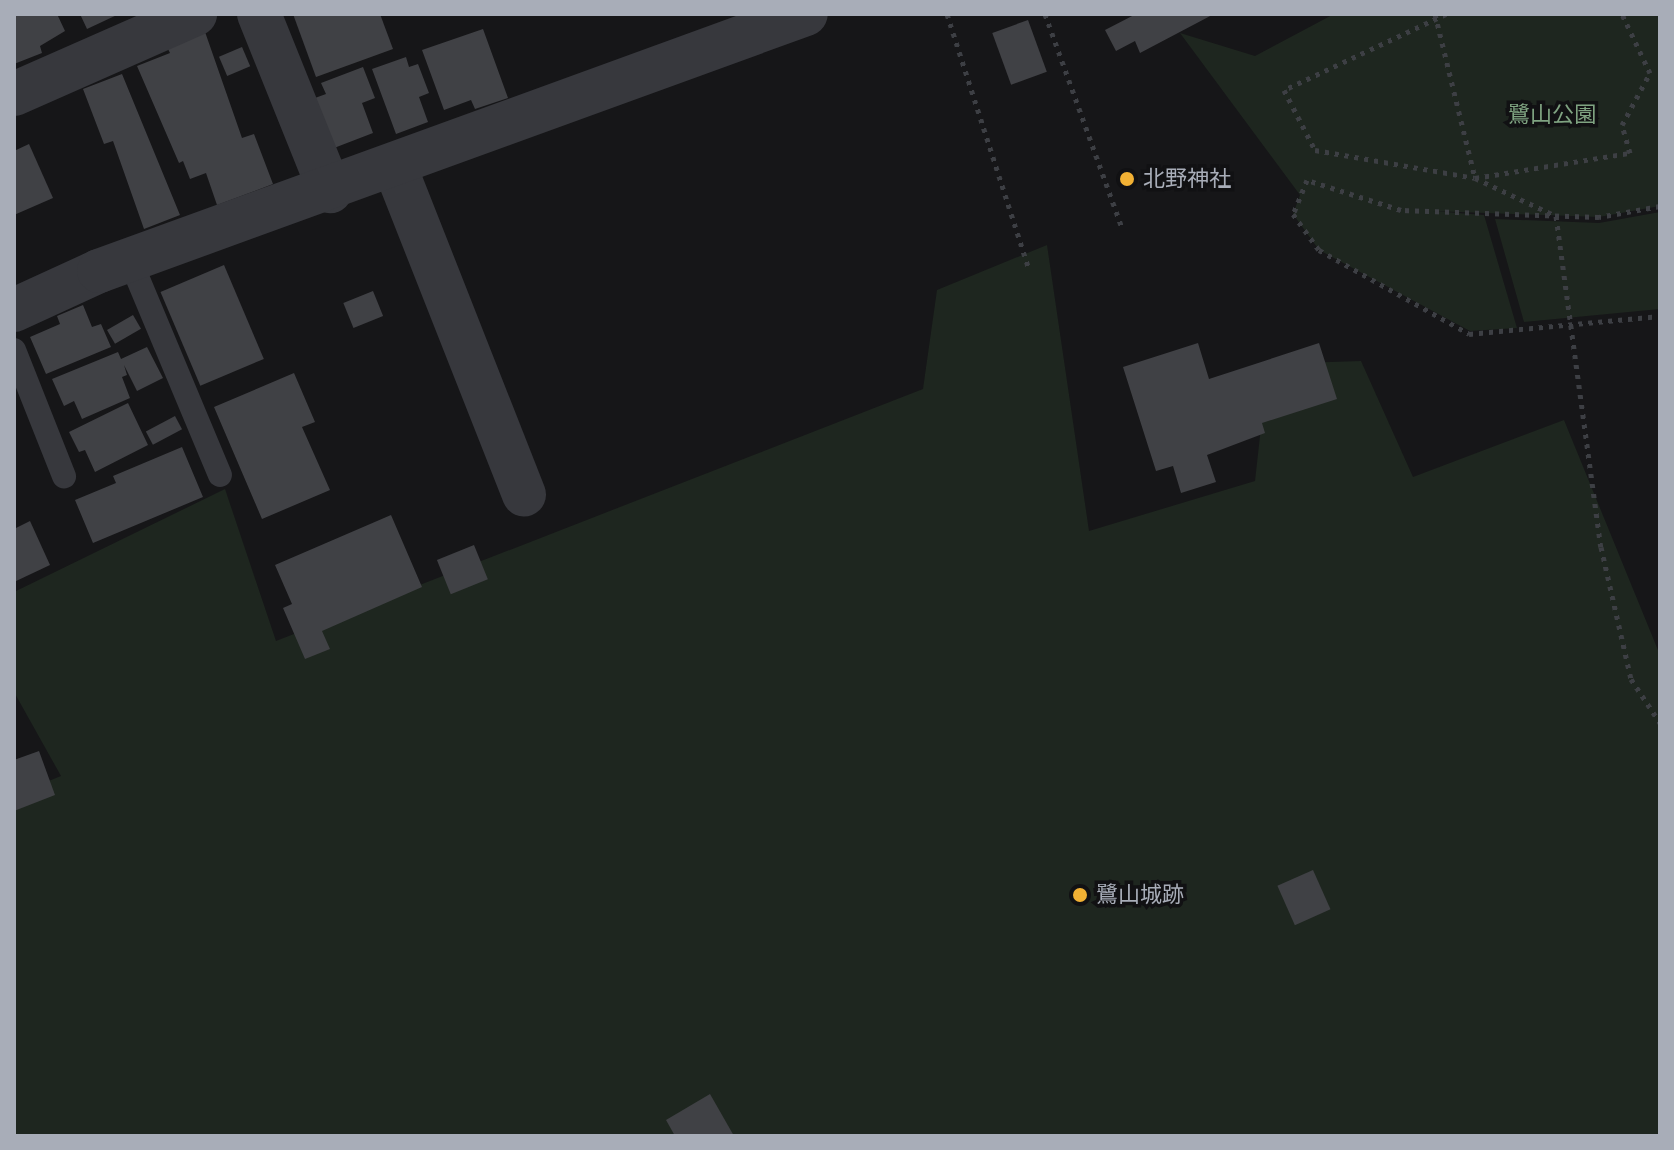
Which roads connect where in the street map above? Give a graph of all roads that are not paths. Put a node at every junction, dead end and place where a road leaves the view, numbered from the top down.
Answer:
1 (195, 14) edge
2 (259, 14) edge
3 (806, 14) edge
4 (14, 94) edge
5 (395, 167) junction
6 (330, 191) junction
7 (130, 260) junction
8 (14, 310) edge
9 (14, 350) edge
10 (220, 475) dead end
11 (64, 476) dead end
12 (524, 495) dead end

1 - 4 street
2 - 6 street
3 - 5 street
5 - 6 street
5 - 12 street
6 - 7 street
7 - 8 street
7 - 10 lane
9 - 11 lane

